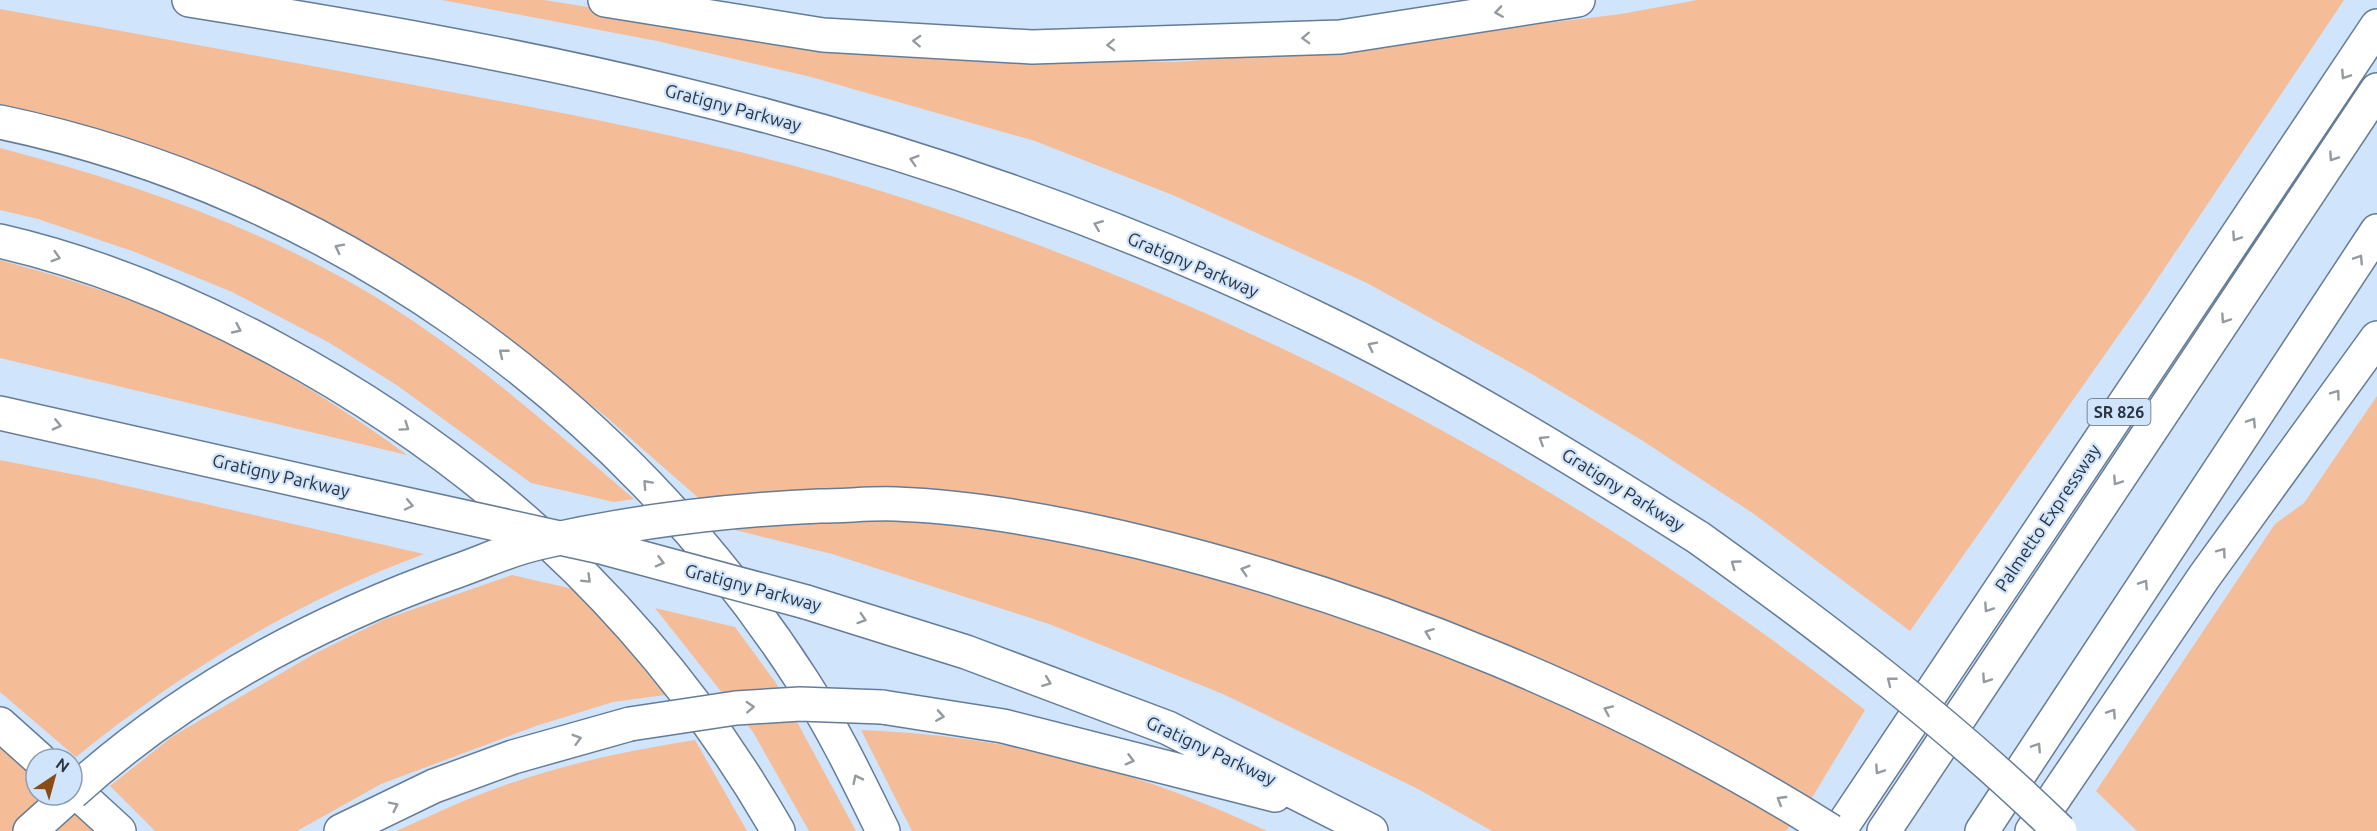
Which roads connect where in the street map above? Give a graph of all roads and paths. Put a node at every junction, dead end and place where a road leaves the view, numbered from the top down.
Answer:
1 (189, 0) edge
2 (605, 0) edge
3 (1578, 0) edge
4 (2377, 26) edge
5 (2377, 90) edge
6 (0, 122) edge
7 (2377, 231) edge
8 (0, 241) edge
9 (2377, 338) edge
10 (0, 412) edge
11 (0, 724) edge
12 (26, 747) edge
13 (84, 781) edge
14 (1861, 798) junction
15 (84, 803) edge
16 (55, 807) edge
17 (1333, 809) junction
18 (30, 831) edge
19 (119, 831) edge
20 (341, 831) edge
21 (778, 831) edge
22 (883, 831) edge
23 (1371, 831) edge
24 (1831, 831) edge
25 (1839, 831) edge
26 (1884, 831) edge
27 (1982, 831) edge
28 (2032, 831) edge
29 (2060, 831) edge

29 -> 1 highway, Gratigny Parkway, bridge
3 -> 2 highway
4 -> 14 highway, Palmetto Expressway / SR 826
5 -> 26 highway
22 -> 6 highway
27 -> 7 highway
8 -> 21 highway
28 -> 9 highway
10 -> 17 highway, Gratigny Parkway, bridge
11 - 12 highway
24 -> 13 highway, bridge
14 - 24 highway
14 - 25 highway, Palmetto Expressway / SR 826
15 - 19 highway
16 - 18 highway
20 -> 17 highway, bridge
17 - 23 highway, Gratigny Parkway

